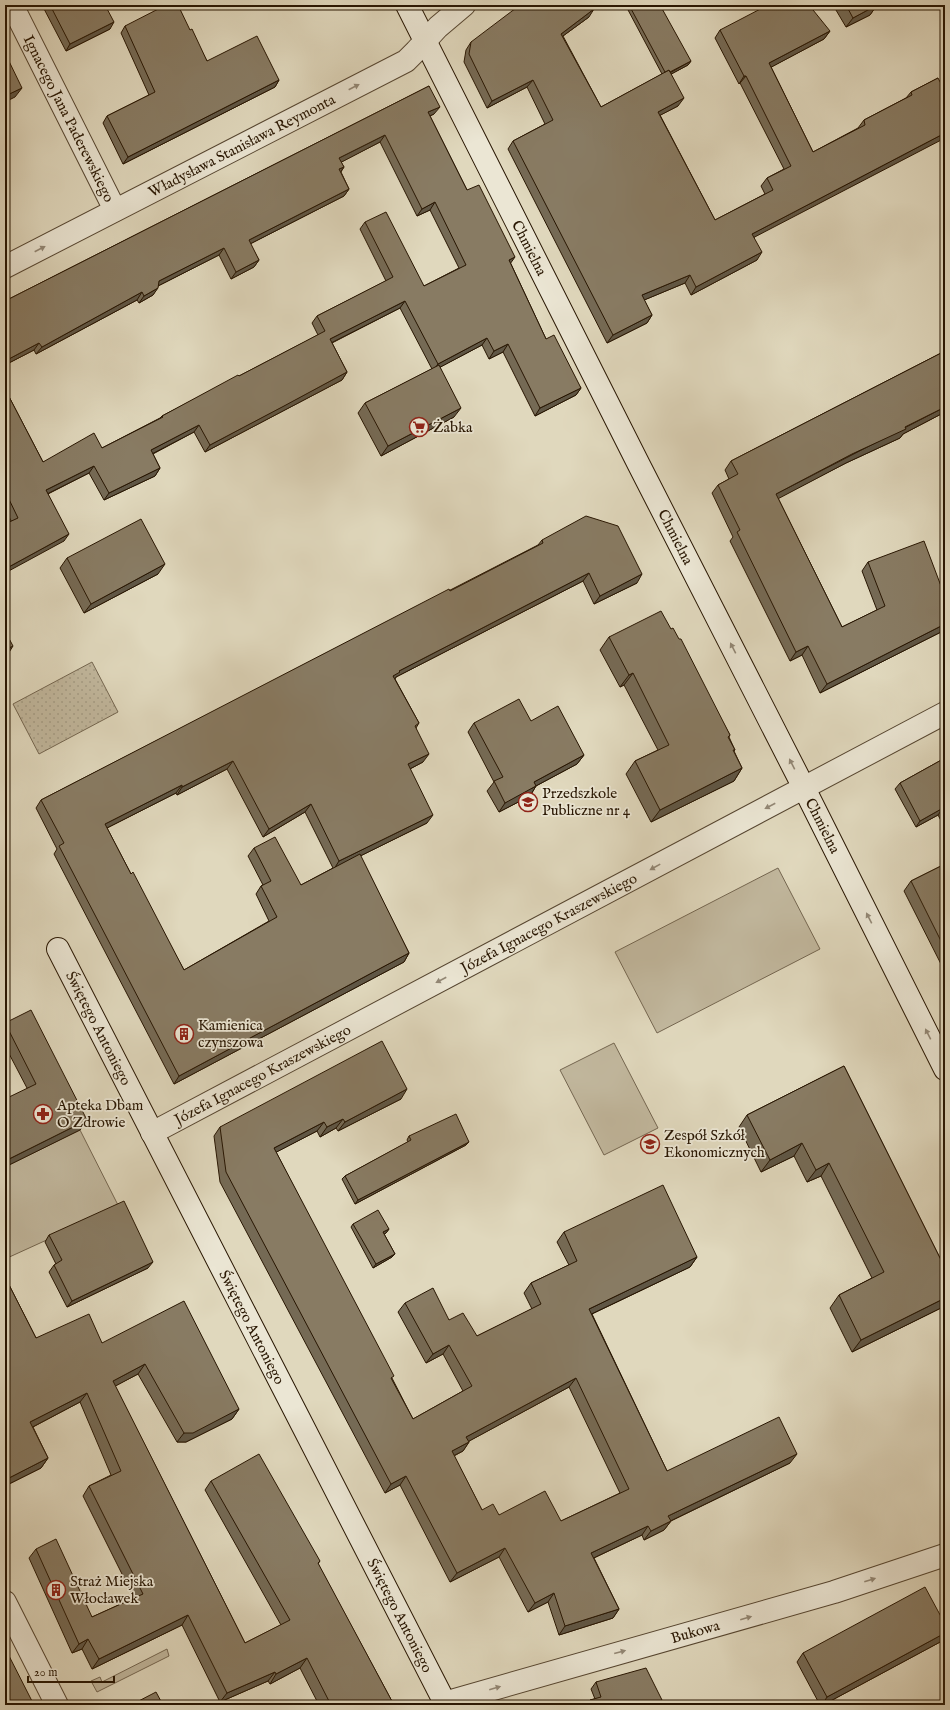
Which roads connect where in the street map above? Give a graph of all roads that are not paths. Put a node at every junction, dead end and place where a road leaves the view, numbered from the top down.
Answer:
1 (12, 5) edge
2 (407, 5) edge
3 (464, 5) edge
4 (425, 41) junction
5 (115, 210) junction
6 (5, 267) edge
7 (945, 713) edge
8 (804, 788) junction
9 (58, 949) dead end
10 (945, 1069) edge
11 (152, 1133) junction
12 (945, 1555) edge
13 (5, 1602) edge
14 (445, 1704) edge
15 (57, 1705) edge

1 - 5 street, Ignacego Jana Paderewskiego
2 - 4 street, Chmielna
3 - 4 street, Władysława Stanisława Reymonta
5 -> 4 street, Władysława Stanisława Reymonta
8 -> 4 street, Chmielna
6 -> 5 street, Władysława Stanisława Reymonta
7 - 8 street, Józefa Ignacego Kraszewskiego
10 -> 8 street, Chmielna
8 -> 11 street, Józefa Ignacego Kraszewskiego
9 - 11 street, Świętego Antoniego
11 - 14 street, Świętego Antoniego
14 -> 12 street, Bukowa
13 - 15 street

